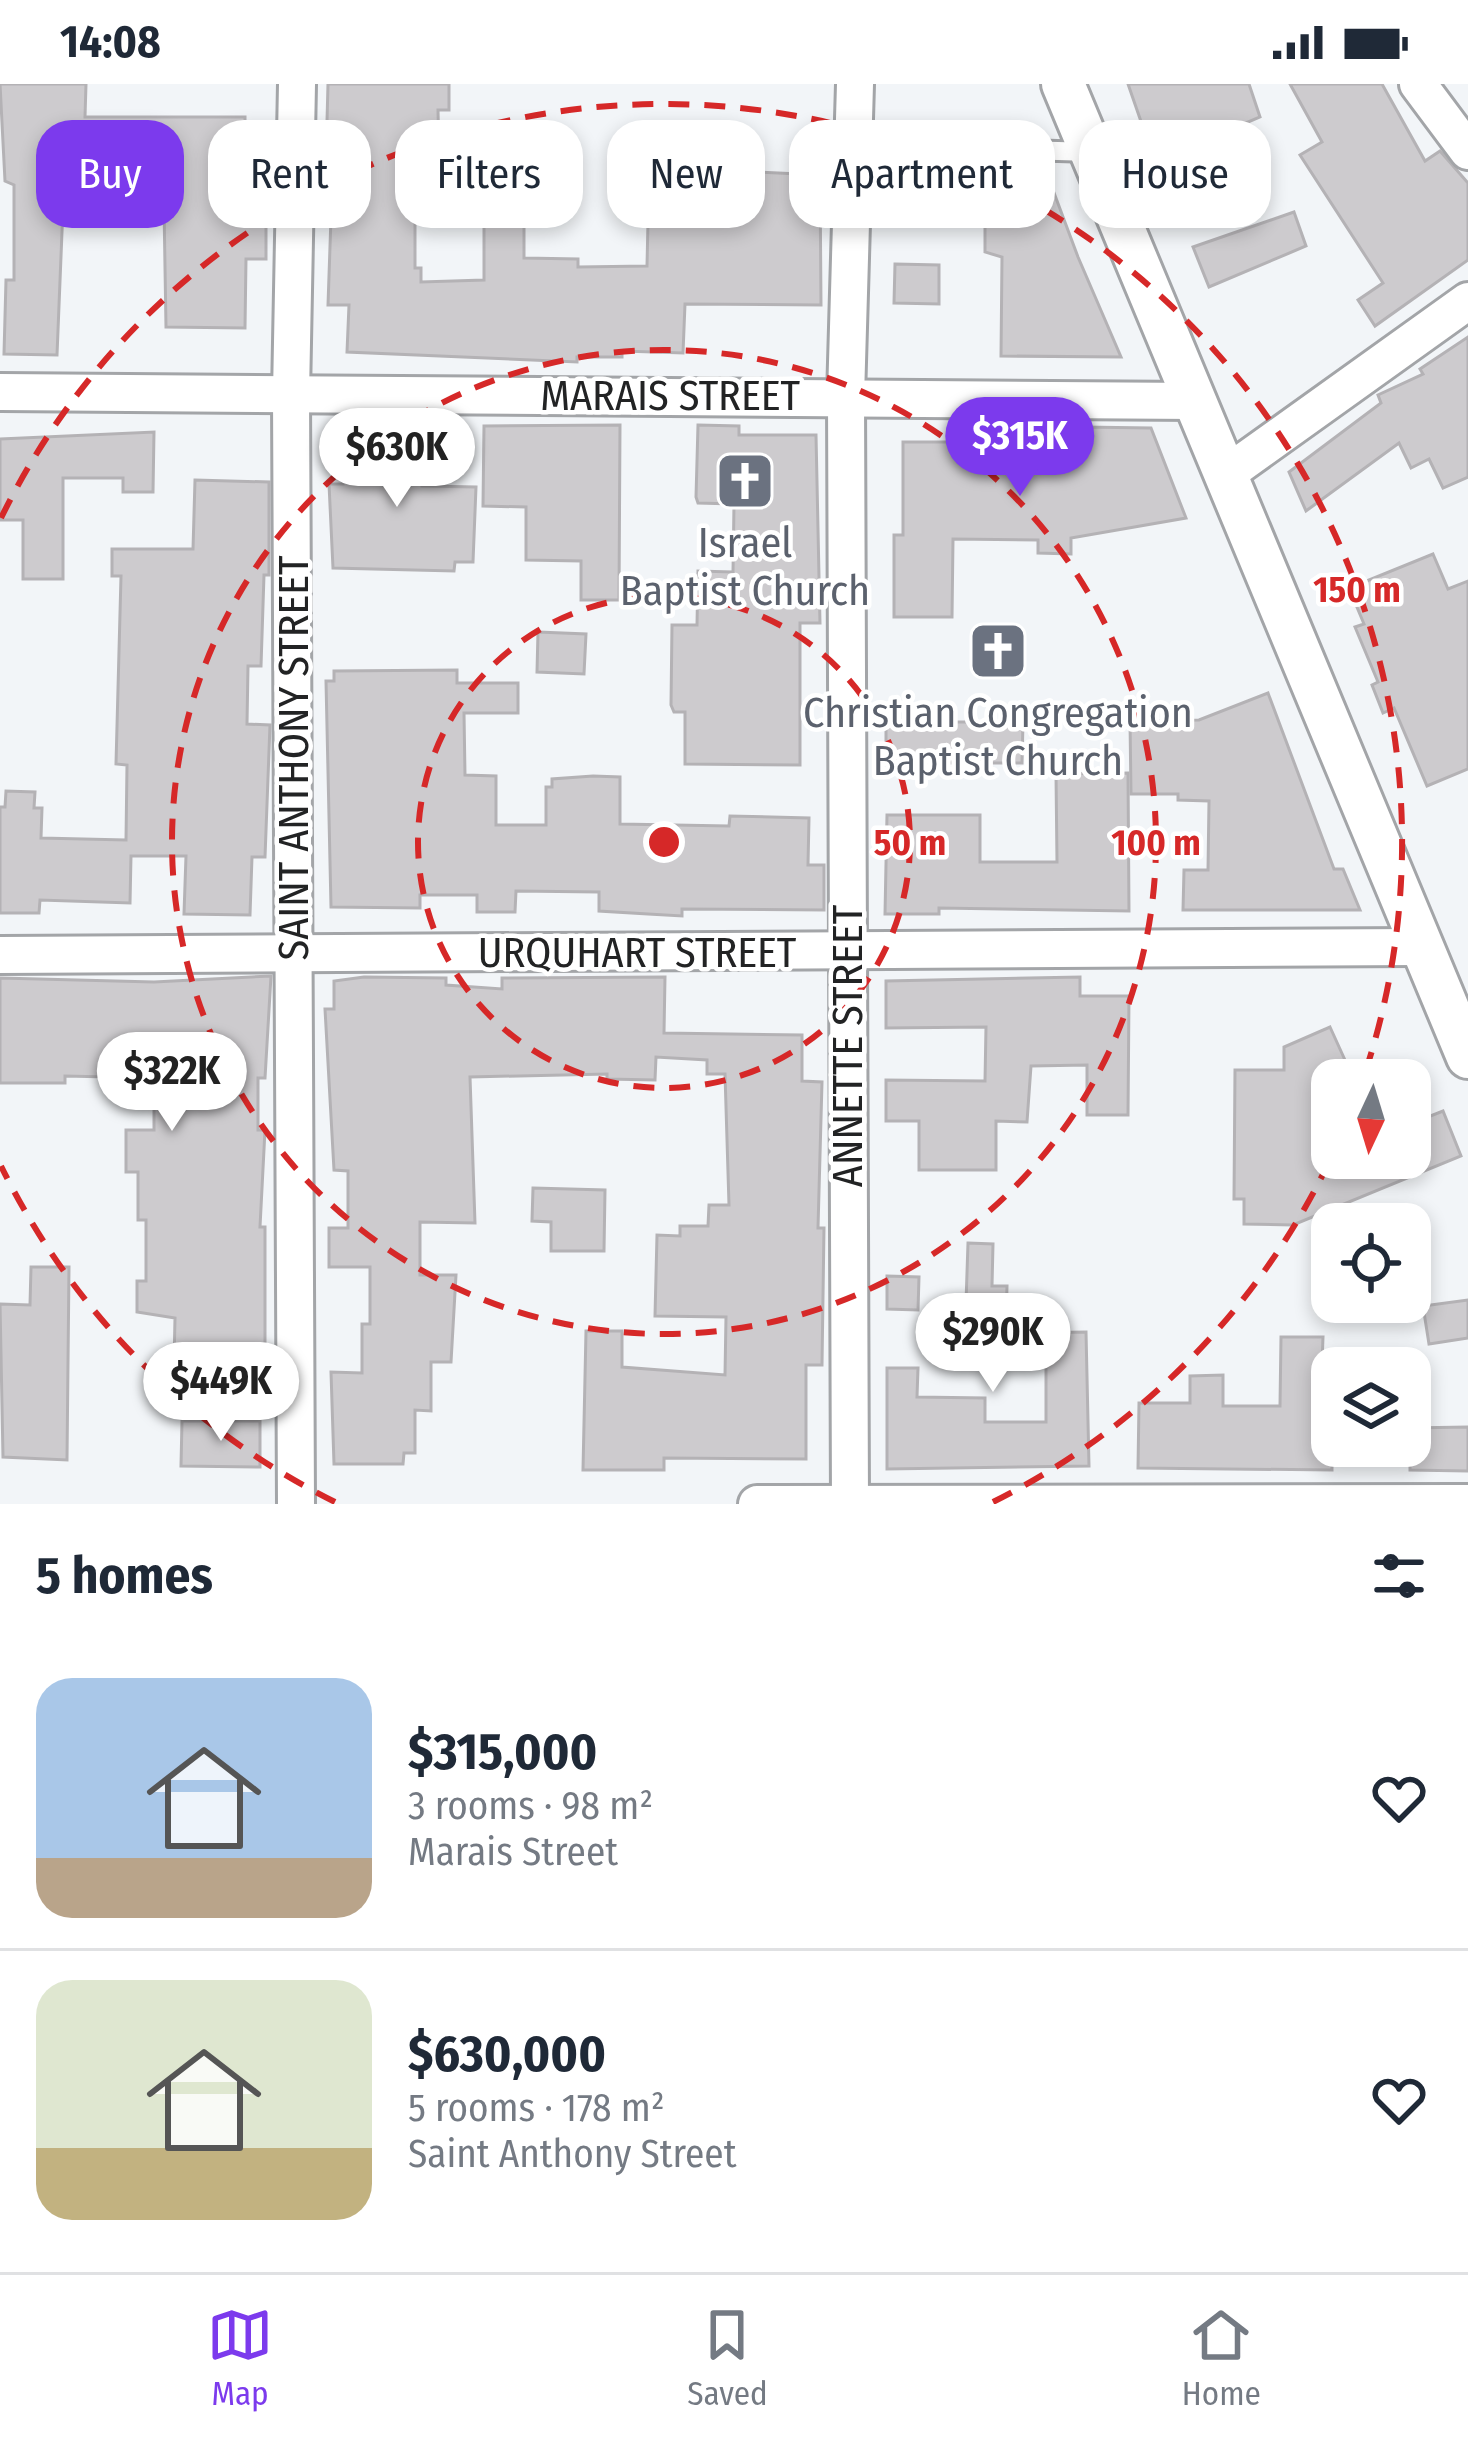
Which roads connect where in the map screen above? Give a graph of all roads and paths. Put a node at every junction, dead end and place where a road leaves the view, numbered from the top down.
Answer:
1 (297, 84) edge
2 (855, 84) edge
3 (1063, 84) edge
4 (1418, 84) edge
5 (854, 120) edge
6 (1079, 123) edge
7 (1468, 151) edge
8 (851, 228) edge
9 (1123, 228) edge
10 (1468, 301) edge
11 (0, 392) edge
12 (291, 394) junction
13 (846, 397) junction
14 (1197, 401) junction
15 (1225, 475) junction
16 (1418, 947) junction
17 (847, 951) junction
18 (296, 955) junction
19 (0, 956) edge
20 (1468, 1057) edge
21 (850, 1503) edge
22 (1468, 1503) edge
23 (296, 1504) edge
24 (757, 1504) edge

1 - 12 street, SAINT ANTHONY STREET
2 - 5 street, ANNETTE STREET
3 - 6 street
4 - 7 street
8 - 13 street, ANNETTE STREET
9 - 14 street
10 - 15 street
11 - 12 street, MARAIS STREET
12 - 13 street, MARAIS STREET
12 - 18 street, SAINT ANTHONY STREET
13 - 14 street, MARAIS STREET
13 - 17 street, ANNETTE STREET
14 - 15 street
15 - 16 street
16 - 17 street, URQUHART STREET
16 - 20 street
17 - 18 street, URQUHART STREET
17 - 21 street, ANNETTE STREET
18 - 19 street, URQUHART STREET
18 - 23 street, SAINT ANTHONY STREET
21 - 22 street
21 - 24 street

